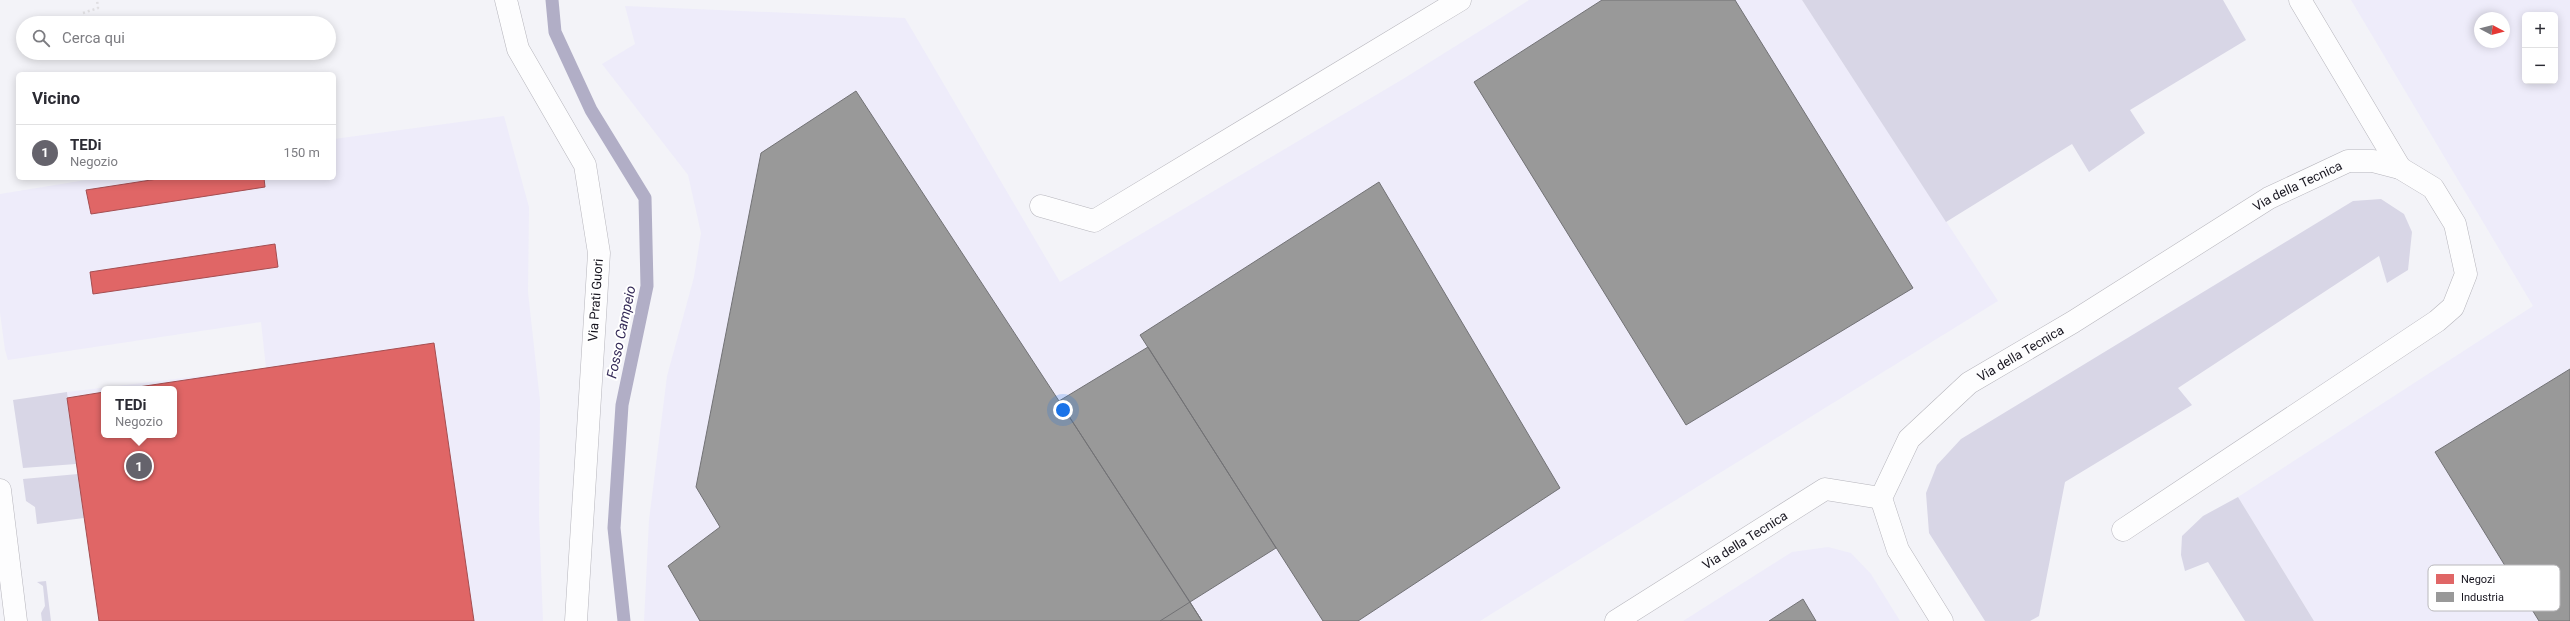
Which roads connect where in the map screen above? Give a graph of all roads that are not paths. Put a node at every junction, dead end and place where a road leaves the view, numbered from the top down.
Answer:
1 (506, 0) edge
2 (1460, 0) edge
3 (2300, 0) edge
4 (2400, 168) junction
5 (1041, 206) dead end
6 (0, 490) edge
7 (1881, 498) junction
8 (2123, 530) dead end
9 (16, 621) edge
10 (576, 621) edge
11 (1616, 621) edge
12 (1942, 621) edge

1 - 10 street, Via Prati Guori
2 - 5 street
3 - 4 street
4 - 7 street, Via della Tecnica
4 - 8 street, Via della Tecnica
6 - 9 street
7 - 11 street, Via della Tecnica
7 - 12 street

